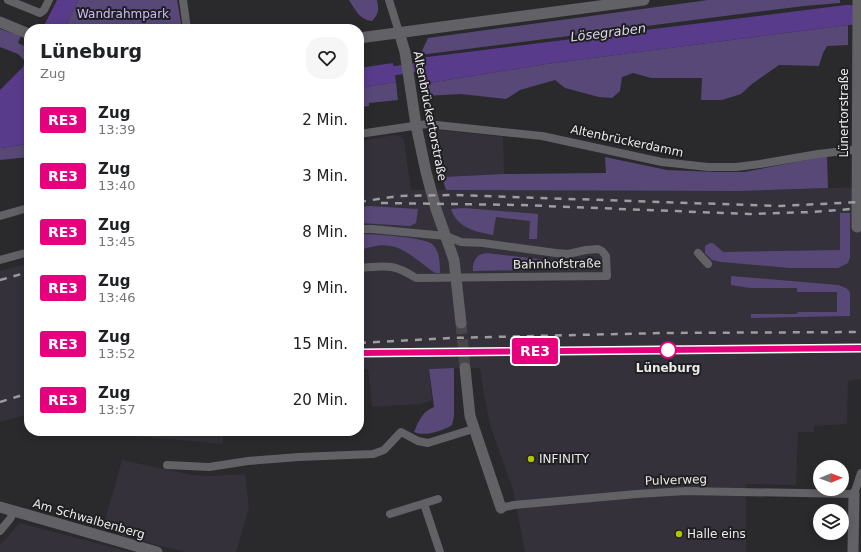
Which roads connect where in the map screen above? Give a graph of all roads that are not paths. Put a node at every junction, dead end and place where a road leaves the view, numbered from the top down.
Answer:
1 (8, 0) edge
2 (49, 0) edge
3 (183, 0) edge
4 (390, 0) edge
5 (644, 0) edge
6 (858, 0) edge
7 (0, 22) edge
8 (187, 24) edge
9 (24, 32) edge
10 (399, 32) junction
11 (364, 37) edge
12 (416, 125) junction
13 (364, 133) edge
14 (859, 149) edge
15 (24, 209) edge
16 (0, 216) edge
17 (859, 227) edge
18 (364, 229) edge
19 (446, 236) junction
20 (24, 253) edge
21 (698, 253) dead end
22 (0, 260) edge
23 (708, 264) dead end
24 (364, 268) edge
25 (460, 323) tunnel mouth
26 (465, 368) tunnel mouth
27 (473, 429) junction
28 (167, 465) dead end
29 (861, 473) edge
30 (854, 494) junction
31 (438, 499) dead end
32 (424, 504) junction
33 (0, 507) edge
34 (501, 508) joint
35 (14, 511) junction
36 (390, 514) dead end
37 (0, 531) edge
38 (156, 552) edge
39 (440, 552) edge
40 (853, 552) edge

1 - 2 street
3 - 8 street
4 - 10 street, Altenbrückertorstraße
5 - 10 main road
6 - 14 main road, Lünertorstraße
7 - 9 main road
10 - 11 main road
10 - 12 main road, Altenbrückertorstraße
12 - 13 street, Altenbrückerdamm
12 - 14 street, Altenbrückerdamm
12 - 19 main road, Altenbrückertorstraße
14 - 17 main road, Lünertorstraße
15 - 16 street
18 - 19 street, Bahnhofstraße
19 - 24 street, Bahnhofstraße
19 - 25 main road, Altenbrückertorstraße
20 - 22 street
21 - 23 street
26 - 27 main road
27 - 28 street
27 - 34 main road
29 - 30 street
30 - 34 street, Pulverweg
30 - 40 main road
31 - 32 street
32 - 36 street
32 - 39 street
33 - 35 main road, Am Schwalbenberg
35 - 37 street
35 - 38 main road, Am Schwalbenberg

